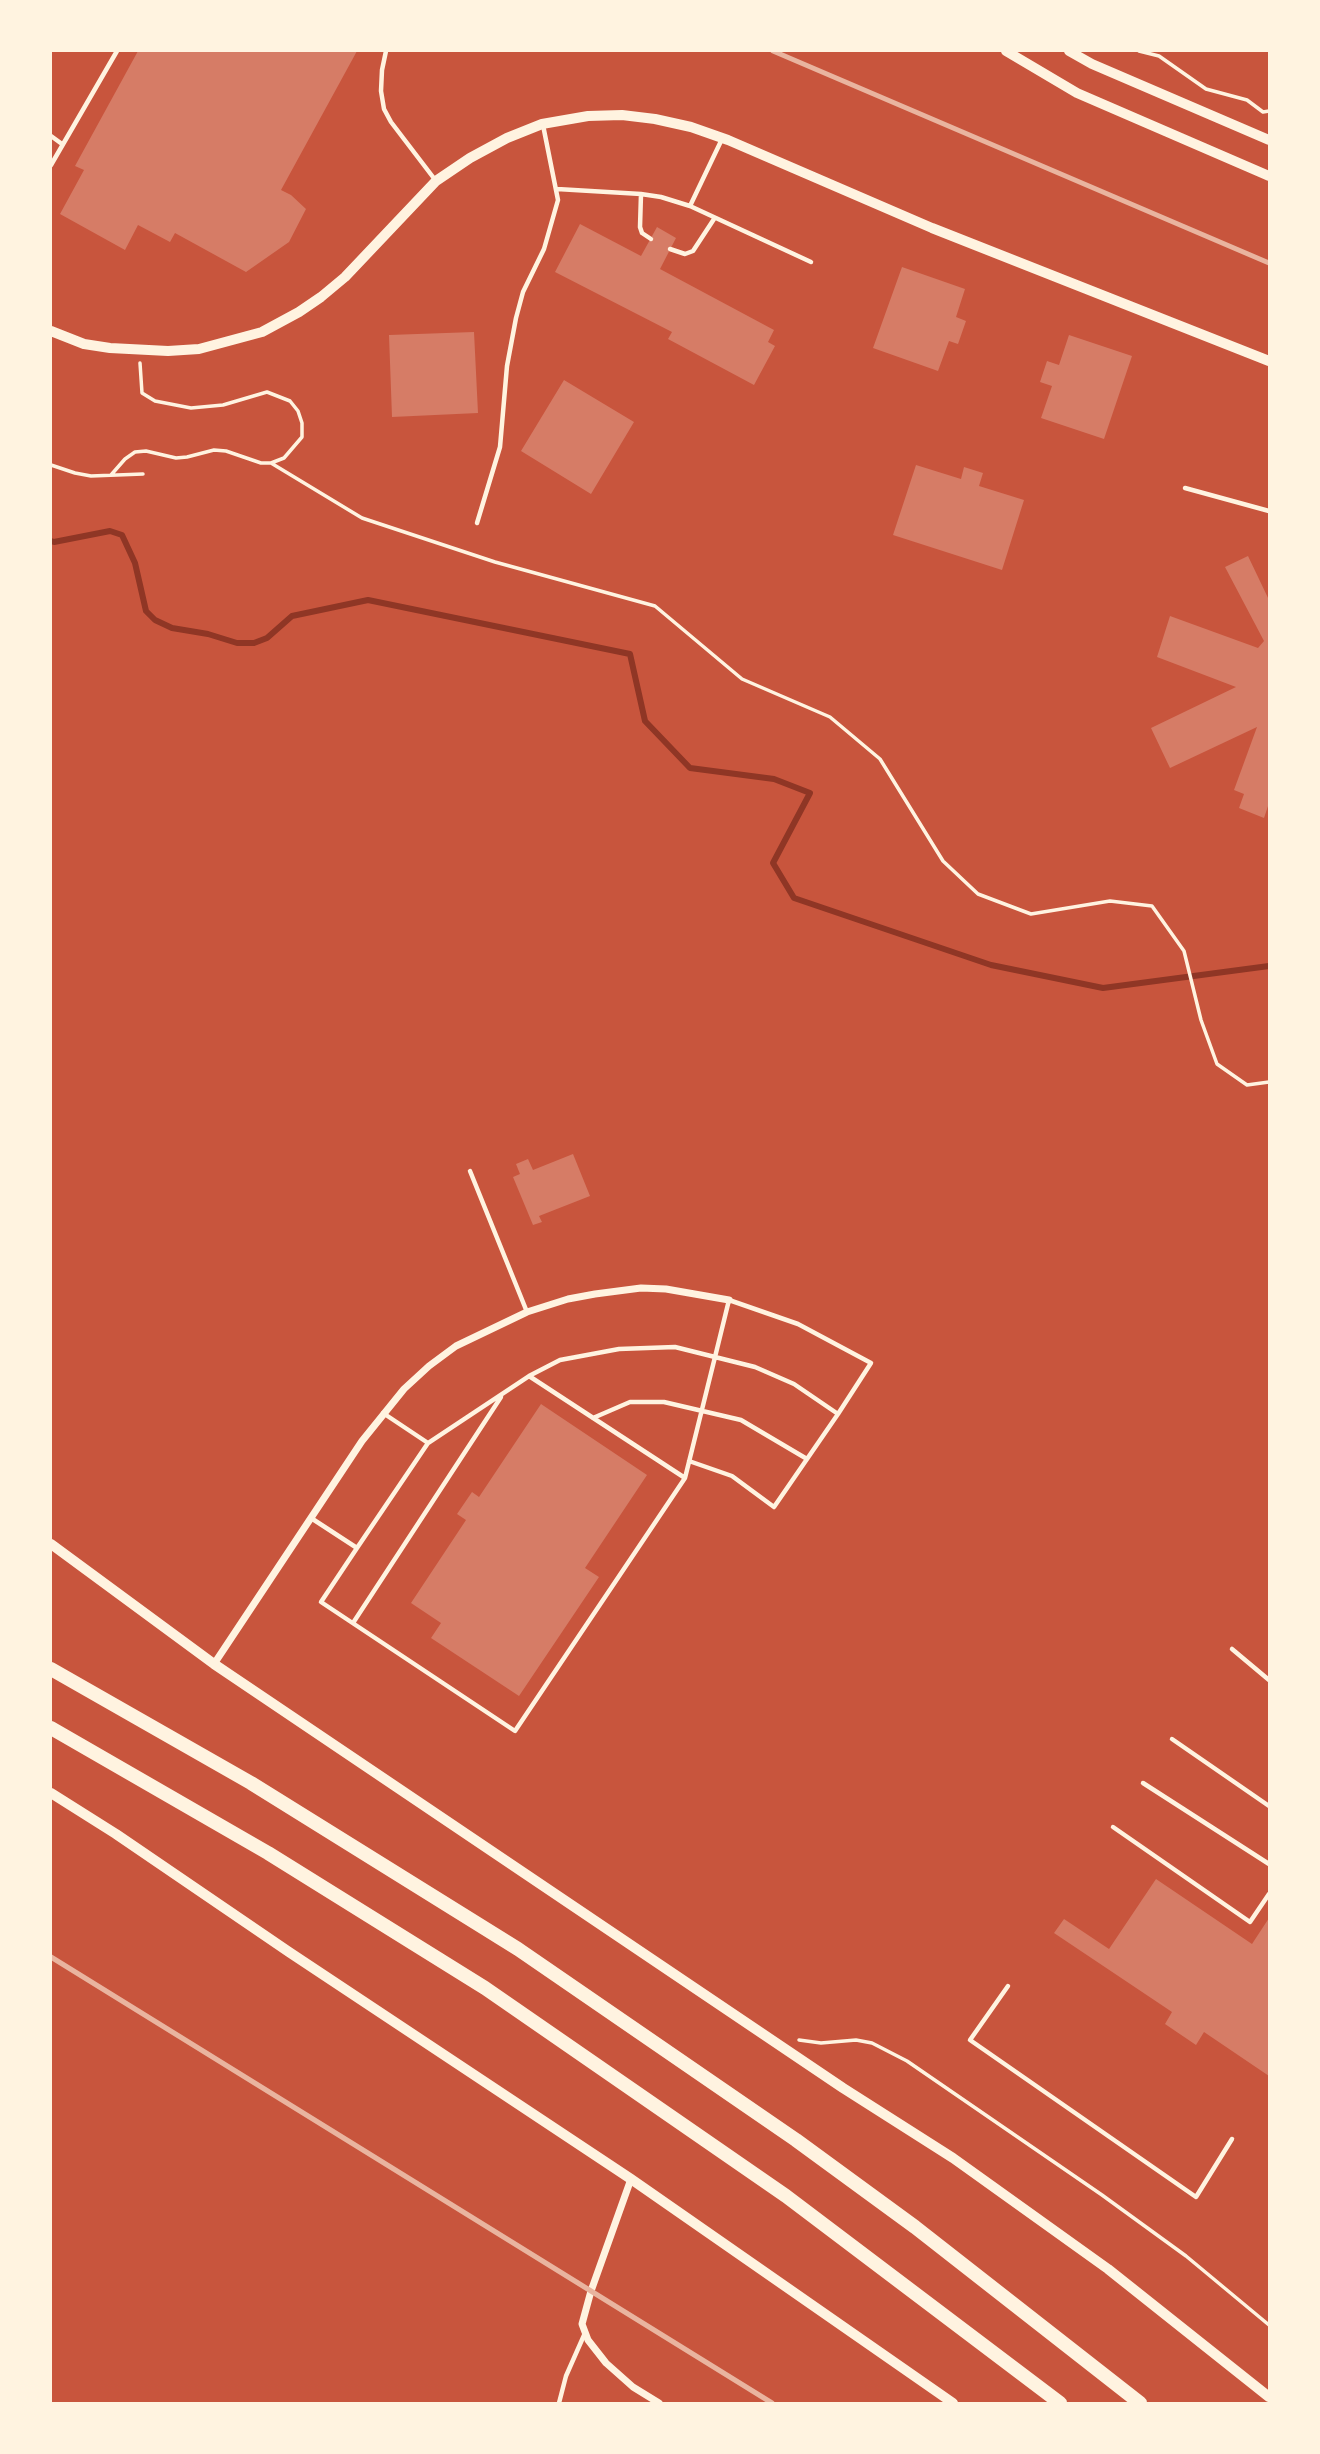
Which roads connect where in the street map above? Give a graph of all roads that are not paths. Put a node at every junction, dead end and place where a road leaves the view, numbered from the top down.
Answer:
1 (117, 51) edge
2 (386, 51) edge
3 (1006, 51) edge
4 (1069, 51) edge
5 (542, 124) junction
6 (51, 136) edge
7 (723, 138) junction
8 (1269, 140) edge
9 (62, 144) junction
10 (51, 165) edge
11 (1269, 176) edge
12 (436, 181) junction
13 (557, 189) junction
14 (641, 194) junction
15 (690, 206) junction
16 (714, 219) junction
17 (651, 239) dead end
18 (670, 249) dead end
19 (811, 262) dead end
20 (51, 331) edge
21 (1269, 361) edge
22 (1185, 488) dead end
23 (1269, 512) edge
24 (477, 523) dead end
25 (470, 1171) dead end
26 (729, 1300) junction
27 (527, 1312) junction
28 (715, 1357) junction
29 (529, 1376) junction
30 (503, 1394) junction
31 (702, 1410) junction
32 (383, 1413) junction
33 (838, 1414) junction
34 (592, 1418) junction
35 (428, 1443) junction
36 (807, 1459) junction
37 (689, 1461) junction
38 (685, 1478) junction
39 (310, 1518) junction
40 (51, 1544) edge
41 (356, 1548) junction
42 (353, 1623) junction
43 (1232, 1649) dead end
44 (214, 1664) junction
45 (51, 1669) edge
46 (1269, 1680) edge
47 (51, 1728) edge
48 (1172, 1739) dead end
49 (1143, 1783) dead end
50 (51, 1793) edge
51 (1269, 1806) edge
52 (1113, 1827) dead end
53 (1269, 1864) edge
54 (1269, 1894) edge
55 (1008, 1986) dead end
56 (1232, 2139) dead end
57 (631, 2179) junction
58 (586, 2332) junction
59 (1269, 2397) edge
60 (559, 2403) edge
61 (659, 2403) edge
62 (953, 2403) edge
63 (1060, 2403) edge
64 (1140, 2403) edge

1 - 9 lane
2 - 12 lane
3 - 11 street
4 - 8 street
5 - 7 street
5 - 12 street
5 - 13 lane
6 - 9 lane
7 - 15 lane
7 - 21 street
9 - 10 lane
12 - 20 street
13 - 14 lane
13 - 24 lane
14 - 15 lane
14 - 17 lane
15 - 16 lane
16 - 18 lane
16 - 19 lane
22 - 23 lane
25 - 27 lane
26 - 27 street
26 - 28 lane
26 - 33 lane
27 - 32 street
28 - 29 lane
28 - 31 lane
28 - 33 lane
29 - 30 lane
29 - 34 lane
30 - 35 lane
30 - 42 lane
31 - 34 lane
31 - 36 lane
31 - 37 lane
32 - 35 lane
32 - 39 street
33 - 36 lane
34 - 38 lane
35 - 41 lane
36 - 37 lane
37 - 38 lane
38 - 42 lane
39 - 41 lane
39 - 44 street
40 - 44 main road
41 - 42 lane
43 - 46 lane
44 - 59 main road
45 - 64 highway
47 - 63 highway
48 - 51 lane
49 - 53 lane
50 - 57 main road
52 - 54 lane
55 - 56 lane
57 - 58 street
57 - 62 main road
58 - 60 lane
58 - 61 street

